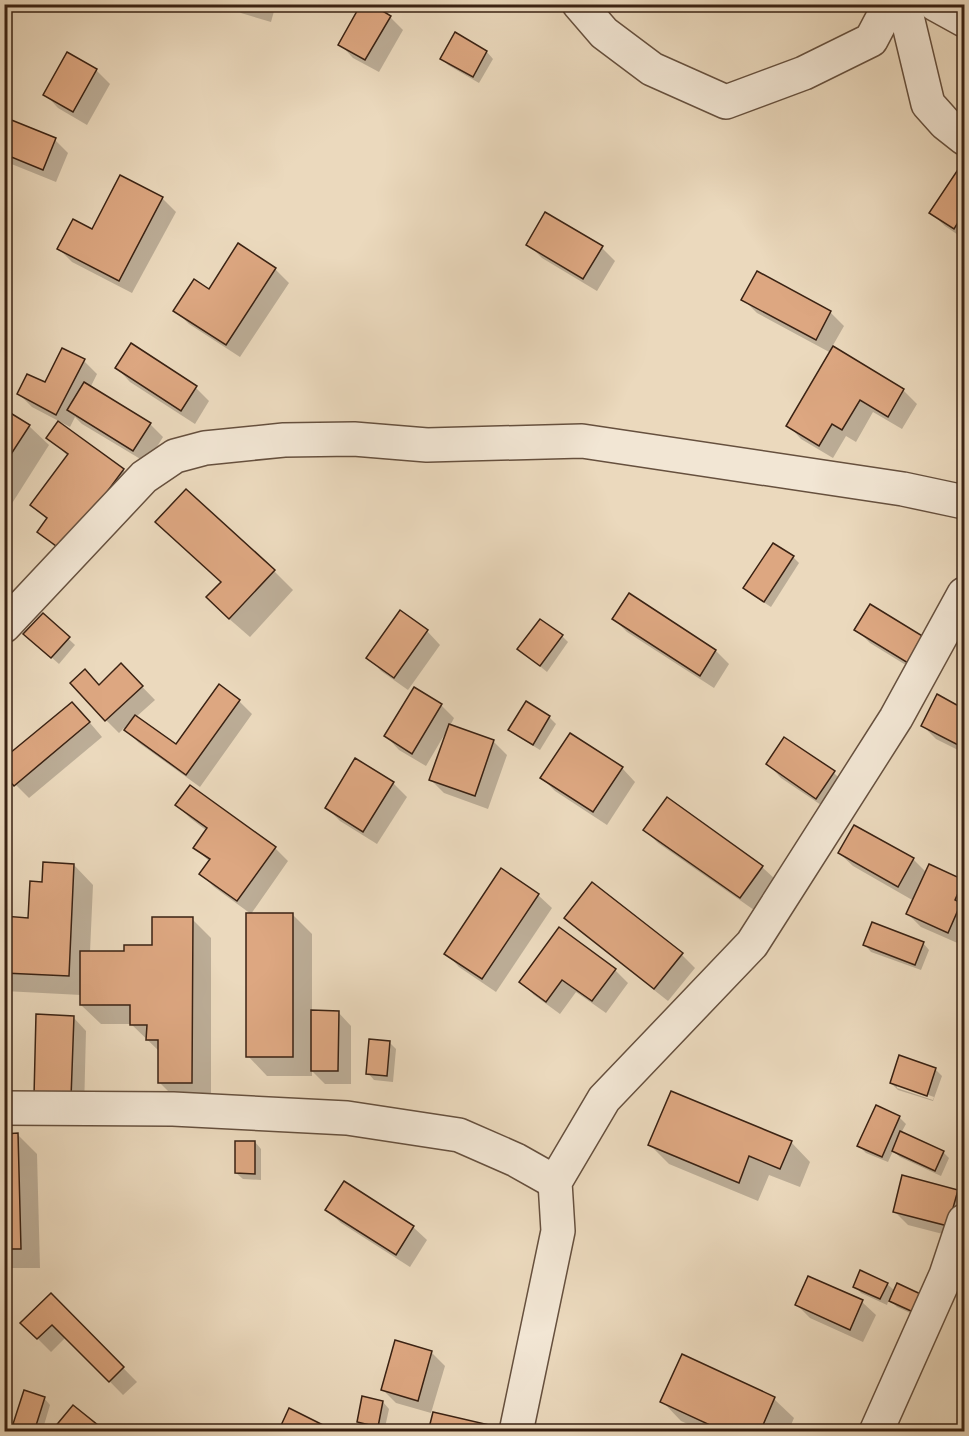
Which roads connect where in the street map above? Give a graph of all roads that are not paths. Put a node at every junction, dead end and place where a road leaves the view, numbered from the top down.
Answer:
1 (579, 4) edge
2 (890, 4) edge
3 (904, 4) edge
4 (935, 4) edge
5 (964, 20) edge
6 (964, 138) edge
7 (964, 502) edge
8 (964, 594) edge
9 (4, 626) edge
10 (4, 1108) edge
11 (555, 1182) junction
12 (964, 1221) edge
13 (516, 1431) edge
14 (876, 1431) edge

1 - 2 street
3 - 6 street
4 - 5 street
7 - 9 street
8 - 11 street
10 - 11 street
11 - 13 street
12 - 14 street

